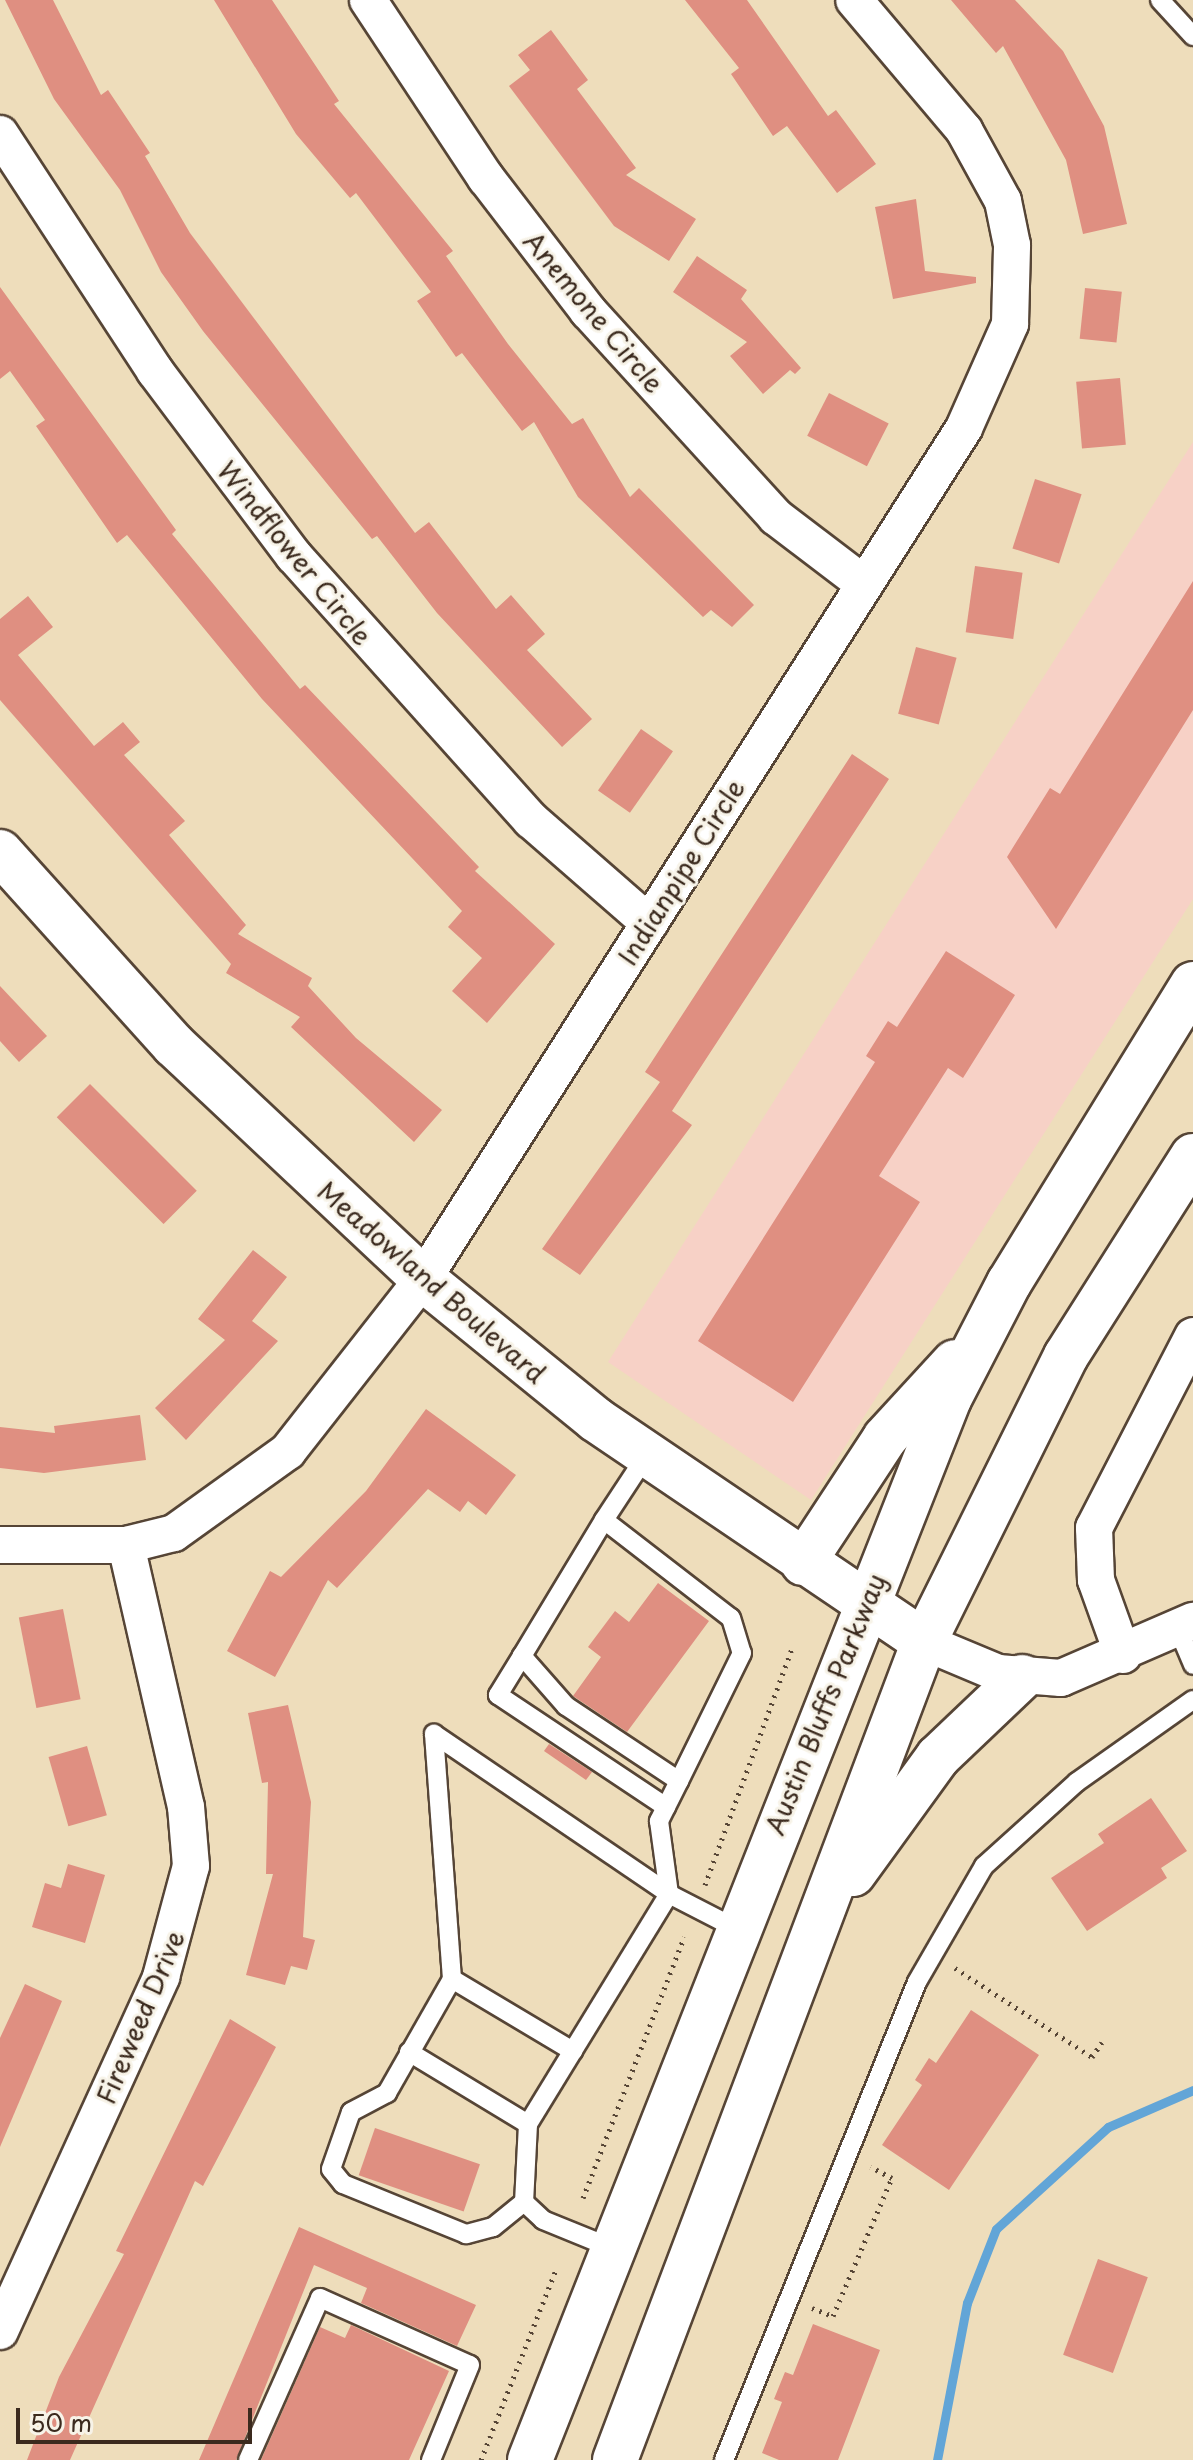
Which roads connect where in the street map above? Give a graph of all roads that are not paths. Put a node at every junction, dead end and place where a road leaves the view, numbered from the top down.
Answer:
1 (368, 0) edge
2 (854, 0) edge
3 (1160, 0) edge
4 (1193, 36) edge
5 (0, 134) edge
6 (864, 584) junction
7 (0, 852) edge
8 (649, 923) junction
9 (1193, 984) edge
10 (1193, 1156) edge
11 (1180, 1203) edge
12 (423, 1279) junction
13 (1193, 1336) edge
14 (976, 1345) junction
15 (646, 1456) junction
16 (604, 1520) junction
17 (0, 1545) edge
18 (126, 1545) junction
19 (803, 1563) junction
20 (866, 1601) junction
21 (1186, 1625) edge
22 (924, 1642) junction
23 (1123, 1655) junction
24 (522, 1656) junction
25 (1193, 1665) edge
26 (1022, 1677) junction
27 (1193, 1700) edge
28 (679, 1781) junction
29 (666, 1807) junction
30 (669, 1894) junction
31 (737, 1929) junction
32 (815, 1929) junction
33 (452, 1979) junction
34 (573, 2051) junction
35 (409, 2052) junction
36 (528, 2124) junction
37 (524, 2202) junction
38 (612, 2248) junction
39 (0, 2331) edge
40 (248, 2460) edge
41 (431, 2460) edge
42 (530, 2460) edge
43 (615, 2460) edge
44 (724, 2460) edge

1 - 6 street, Anemone Circle
2 - 6 street, Indianpipe Circle
3 - 4 lane
5 - 8 street, Windflower Circle
6 - 8 street, Indianpipe Circle
7 - 12 main road, Meadowland Boulevard
8 - 12 street, Indianpipe Circle
9 - 14 main road, Austin Bluffs Parkway
10 - 11 main road
11 - 22 main road
12 - 15 main road, Meadowland Boulevard
12 - 18 street, Indianpipe Circle
13 - 23 street
14 - 19 main road
14 - 20 main road, Austin Bluffs Parkway
15 - 16 lane
15 - 19 main road, Meadowland Boulevard
16 - 24 lane
16 - 28 lane
17 - 18 street, Indianpipe Circle
18 - 39 street, Fireweed Drive
19 - 20 main road, Meadowland Boulevard
20 - 22 main road, Meadowland Boulevard
20 - 31 main road, Austin Bluffs Parkway
21 - 23 street
21 - 25 lane
22 - 26 street
22 - 32 main road
23 - 26 street
24 - 28 lane
24 - 29 lane
26 - 32 main road
27 - 44 lane
28 - 29 lane
29 - 30 lane
30 - 31 lane
30 - 33 lane
30 - 34 lane
31 - 38 main road, Austin Bluffs Parkway
32 - 43 main road
33 - 34 lane
33 - 35 lane
34 - 36 lane
35 - 36 lane
35 - 37 lane
36 - 37 lane
37 - 38 lane
38 - 42 main road, Austin Bluffs Parkway
40 - 41 lane

